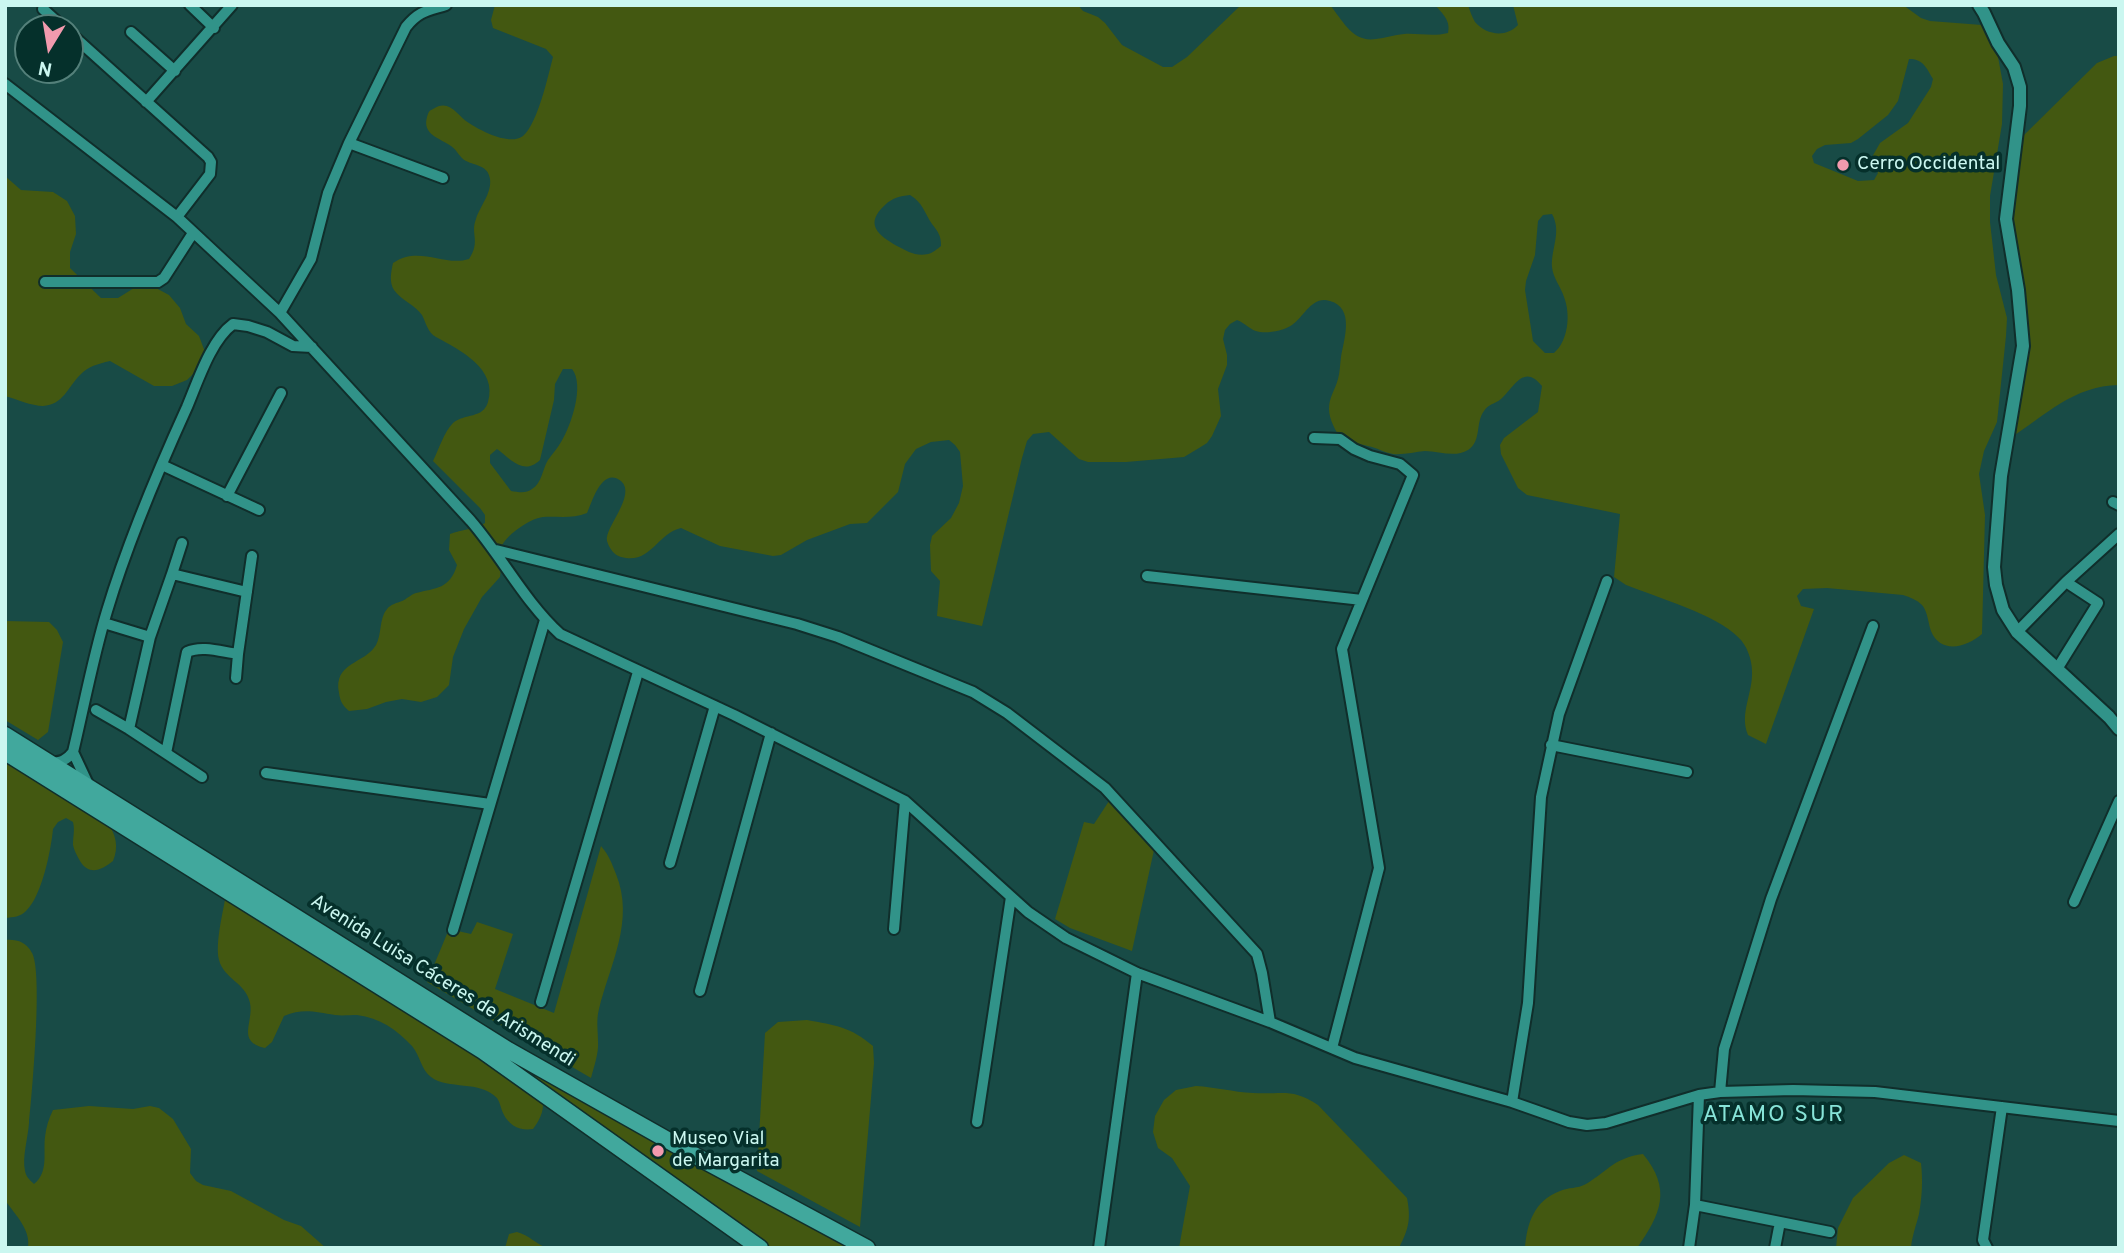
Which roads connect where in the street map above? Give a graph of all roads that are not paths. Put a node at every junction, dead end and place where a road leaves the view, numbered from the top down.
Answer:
1 (190, 5) edge
2 (232, 5) edge
3 (446, 5) edge
4 (1979, 5) edge
5 (43, 9) dead end
6 (49, 14) edge
7 (214, 28) junction
8 (131, 32) dead end
9 (84, 46) edge
10 (174, 71) junction
11 (5, 84) edge
12 (146, 102) junction
13 (349, 143) junction
14 (443, 178) dead end
15 (177, 218) junction
16 (192, 233) junction
17 (45, 282) dead end
18 (279, 313) junction
19 (312, 347) junction
20 (281, 393) dead end
21 (1314, 438) dead end
22 (162, 465) junction
23 (227, 496) junction
24 (259, 510) dead end
25 (2119, 534) edge
26 (182, 544) dead end
27 (496, 550) junction
28 (252, 556) dead end
29 (172, 574) junction
30 (1147, 576) dead end
31 (1607, 581) dead end
32 (2066, 582) junction
33 (247, 592) junction
34 (1362, 600) junction
35 (545, 620) junction
36 (104, 623) junction
37 (1873, 626) dead end
38 (2017, 632) junction
39 (150, 637) junction
40 (238, 654) junction
41 (2057, 669) junction
42 (638, 672) junction
43 (236, 678) dead end
44 (715, 706) junction
45 (96, 710) dead end
46 (129, 729) junction
47 (2119, 729) edge
48 (771, 733) junction
49 (5, 735) edge
50 (1551, 745) junction
51 (5, 752) edge
52 (73, 752) junction
53 (166, 754) junction
54 (50, 763) junction
55 (1687, 772) dead end
56 (266, 773) dead end
57 (202, 777) dead end
58 (91, 789) junction
59 (905, 801) junction
60 (2119, 801) edge
61 (490, 804) junction
62 (670, 863) dead end
63 (1011, 897) junction
64 (2074, 902) dead end
65 (894, 929) dead end
66 (453, 930) dead end
67 (1138, 972) junction
68 (700, 991) dead end
69 (541, 1002) dead end
70 (1270, 1022) junction
71 (1332, 1048) junction
72 (1720, 1092) junction
73 (1699, 1095) junction
74 (1512, 1102) junction
75 (2002, 1107) junction
76 (2119, 1121) edge
77 (977, 1122) dead end
78 (1695, 1205) junction
79 (1780, 1222) junction
80 (1830, 1232) dead end
81 (760, 1248) edge
82 (867, 1248) edge
83 (1099, 1248) edge
84 (1689, 1248) edge
85 (1775, 1248) edge
86 (1987, 1248) edge

1 - 7 street
2 - 7 street
3 - 13 street
4 - 38 street
5 - 6 street
7 - 10 street
8 - 10 street
9 - 12 street
10 - 12 street
11 - 15 street
12 - 15 street
13 - 14 street
13 - 18 street
15 - 16 street
16 - 17 street
16 - 18 street
18 - 19 street
19 - 22 street
19 - 27 street
20 - 23 street
21 - 34 street
22 - 23 street
22 - 36 street
23 - 24 street
25 - 32 street
26 - 29 street
27 - 35 street
27 - 70 street
28 - 33 street
29 - 33 street
29 - 39 street
30 - 34 street
31 - 50 street
32 - 38 street
32 - 41 street
33 - 40 street
34 - 71 street
35 - 42 street
35 - 61 street
36 - 39 street
36 - 52 street
37 - 72 street
38 - 41 street
39 - 46 street
40 - 43 street
40 - 53 street
41 - 47 street
42 - 44 street
42 - 69 street
44 - 48 street
44 - 62 street
45 - 46 street
46 - 53 street
48 - 59 street
48 - 68 street
49 - 54 main road, Avenida Luisa Cáceres de Arismendi
50 - 55 street
50 - 74 street
51 - 81 main road, Avenida Luisa Cáceres de Arismendi
52 - 54 street
52 - 58 street
53 - 57 street
54 - 58 main road, Avenida Luisa Cáceres de Arismendi
56 - 61 street
58 - 82 main road, Avenida Luisa Cáceres de Arismendi
59 - 63 street
59 - 65 street
60 - 64 street
61 - 66 street
63 - 67 street
63 - 77 street
67 - 70 street
67 - 83 street
70 - 71 street
71 - 74 street
72 - 73 street
72 - 75 street
73 - 74 street
73 - 78 street
75 - 76 street
75 - 86 street
78 - 79 street
78 - 84 street
79 - 80 street
79 - 85 street

